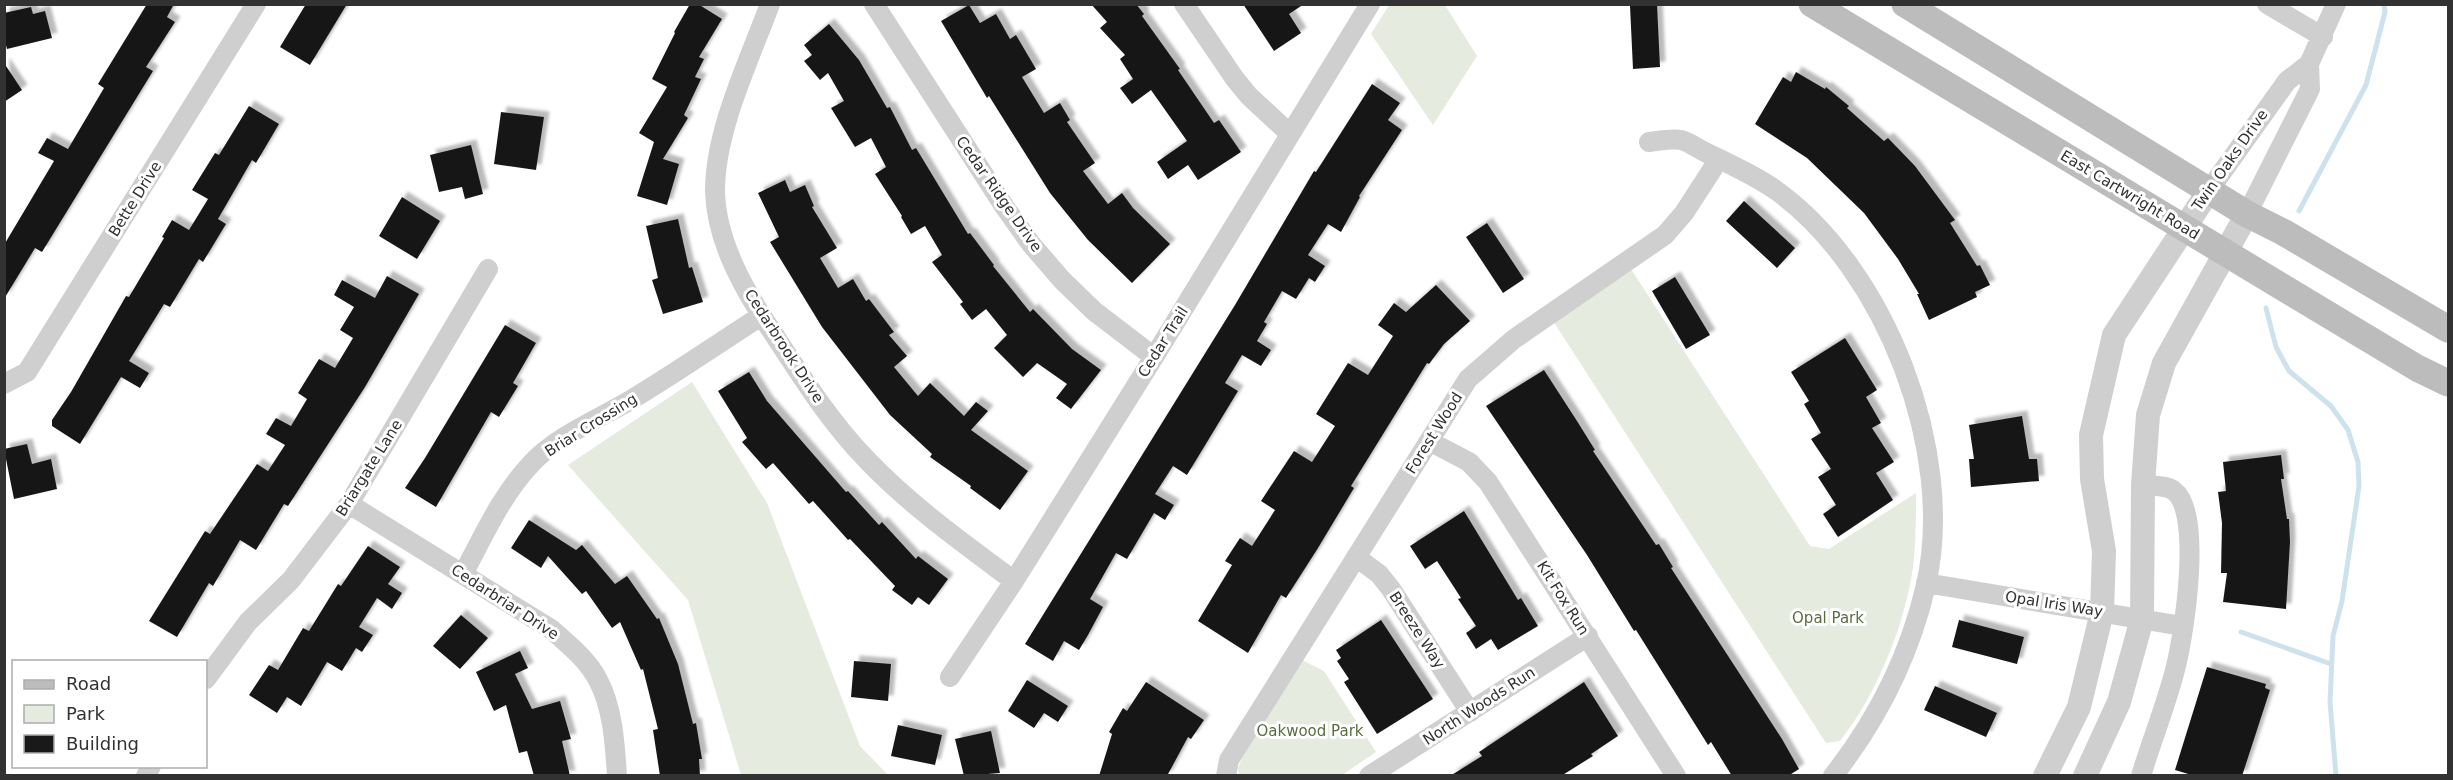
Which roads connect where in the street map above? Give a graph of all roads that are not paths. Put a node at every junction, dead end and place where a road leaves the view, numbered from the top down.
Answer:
1 (256, 4) edge
2 (770, 4) edge
3 (874, 4) edge
4 (1184, 4) edge
5 (1370, 4) edge
6 (1812, 4) edge
7 (1905, 4) edge
8 (2267, 4) edge
9 (2336, 4) edge
10 (2323, 37) junction
11 (2309, 64) junction
12 (1290, 134) junction
13 (1649, 142) dead end
14 (1719, 159) junction
15 (2210, 189) junction
16 (2247, 214) junction
17 (2183, 227) junction
18 (2226, 253) junction
19 (488, 269) dead end
20 (761, 316) junction
21 (2448, 329) edge
22 (1154, 357) junction
23 (2448, 383) edge
24 (4, 384) edge
25 (1429, 441) junction
26 (2143, 485) junction
27 (350, 504) junction
28 (1356, 557) junction
29 (463, 574) junction
30 (1014, 581) junction
31 (1926, 583) junction
32 (2102, 612) junction
33 (2142, 619) junction
34 (2182, 626) junction
35 (1588, 636) junction
36 (950, 677) dead end
37 (207, 678) edge
38 (1470, 712) junction
39 (616, 776) edge
40 (1226, 776) edge
41 (1369, 776) edge
42 (1676, 776) edge
43 (1833, 776) edge
44 (2045, 776) edge
45 (2085, 776) edge
46 (2141, 776) edge

1 - 24 street, Bette Drive
2 - 20 street, Cedarbrook Drive
3 - 22 street, Cedar Ridge Drive
4 - 12 street
5 - 12 street, Cedar Trail
6 - 17 main road, East Cartwright Road
7 - 15 main road
8 - 10 street
9 - 10 street, Twin Oaks Drive
10 - 11 street, Twin Oaks Drive
11 - 15 street, Twin Oaks Drive
11 - 16 street, Twin Oaks Drive
12 - 22 street, Cedar Trail
13 - 14 street
14 - 25 street, Forest Wood
14 - 31 street
15 - 16 main road
15 - 17 street, Twin Oaks Drive
16 - 18 street, Twin Oaks Drive
16 - 21 main road
17 - 18 main road, East Cartwright Road
17 - 32 street, Twin Oaks Drive
18 - 23 main road, East Cartwright Road
18 - 26 street, Twin Oaks Drive
19 - 27 street, Briargate Lane
20 - 29 street, Briar Crossing
20 - 30 street, Cedarbrook Drive
22 - 30 street, Cedar Trail
25 - 28 street, Forest Wood
25 - 35 street, Kit Fox Run
26 - 33 street, Twin Oaks Drive
26 - 34 street
27 - 29 street, Cedarbriar Drive
27 - 37 street, Briargate Lane
28 - 38 street, Breeze Way
28 - 40 street, Forest Wood
29 - 39 street, Cedarbriar Drive
30 - 36 street, Cedar Trail
31 - 32 street, Opal Iris Way
31 - 43 street
32 - 33 street, Opal Iris Way
32 - 44 street, Twin Oaks Drive
33 - 34 street, Opal Iris Way
33 - 45 street, Twin Oaks Drive
34 - 46 street
35 - 38 street, North Woods Run
35 - 42 street, Kit Fox Run
38 - 41 street, North Woods Run

